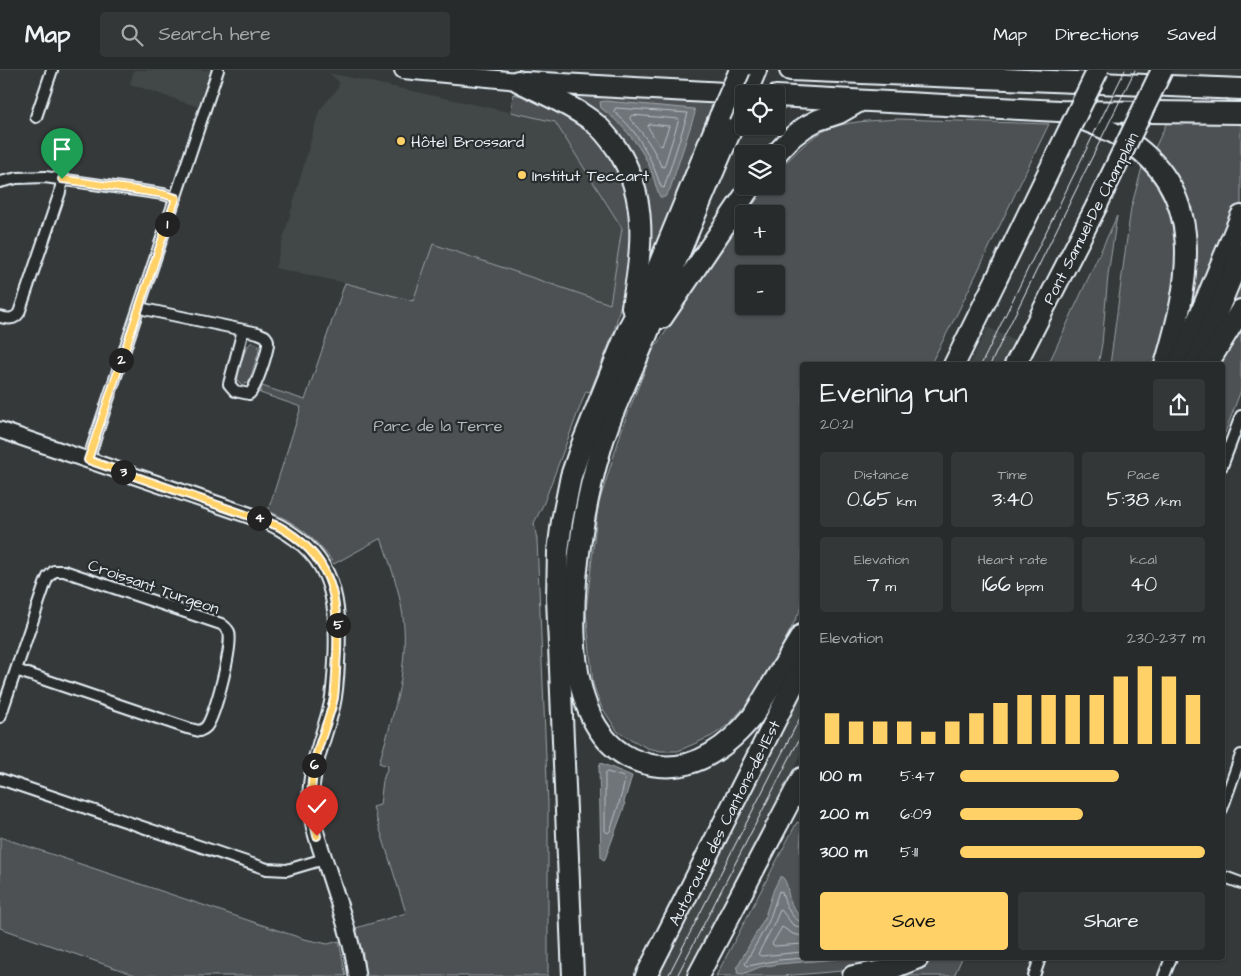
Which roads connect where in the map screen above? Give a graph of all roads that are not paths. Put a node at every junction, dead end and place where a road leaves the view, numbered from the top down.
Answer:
1 (52, 70) edge
2 (218, 70) edge
3 (403, 70) edge
4 (740, 70) edge
5 (756, 70) edge
6 (790, 70) edge
7 (1098, 70) edge
8 (1162, 70) edge
9 (518, 81) junction
10 (749, 85) edge
11 (1241, 89) edge
12 (735, 93) edge
13 (785, 97) edge
14 (860, 101) junction
15 (1059, 110) junction
16 (734, 111) edge
17 (1241, 113) edge
18 (36, 117) dead end
19 (784, 145) edge
20 (62, 179) junction
21 (0, 182) edge
22 (745, 195) edge
23 (176, 198) junction
24 (1241, 216) edge
25 (1241, 254) edge
26 (138, 308) junction
27 (1241, 310) edge
28 (0, 316) edge
29 (629, 327) junction
30 (243, 330) junction
31 (644, 344) junction
32 (956, 362) edge
33 (1017, 362) edge
34 (1166, 362) edge
35 (1180, 362) edge
36 (1196, 362) edge
37 (1209, 362) edge
38 (1241, 416) edge
39 (0, 430) edge
40 (1225, 458) edge
41 (88, 460) junction
42 (800, 638) edge
43 (16, 670) junction
44 (800, 672) edge
45 (0, 717) edge
46 (1241, 755) edge
47 (1238, 775) edge
48 (0, 779) edge
49 (800, 782) edge
50 (1225, 803) edge
51 (324, 859) junction
52 (1225, 877) edge
53 (1241, 883) edge
54 (913, 960) edge
55 (1039, 960) edge
56 (1169, 960) edge
57 (356, 976) edge
58 (573, 976) edge
59 (646, 976) edge
60 (698, 976) edge
61 (853, 976) edge
62 (1034, 976) edge
63 (1164, 976) edge

1 - 18 street
2 - 23 street
3 - 9 main road
4 - 16 highway, bridge
5 - 10 highway
6 - 11 highway
7 - 32 highway, bridge
8 - 33 highway, Pont Samuel-De Champlain, bridge
9 - 12 highway
9 - 29 highway
13 - 14 highway
14 - 15 highway
14 - 19 highway
15 - 17 highway
15 - 34 highway
16 - 29 highway
16 - 31 highway
20 - 21 street
20 - 23 street
20 - 28 street
22 - 31 highway
23 - 26 street
24 - 35 highway
25 - 36 highway
26 - 30 street
26 - 41 street
27 - 37 highway
29 - 58 highway
30 - 30 street
31 - 42 highway
38 - 40 street
39 - 41 street
41 - 51 street
43 - 43 street, Croissant Turgeon
43 - 45 street, Croissant Turgeon
44 - 59 highway, Autoroute des Cantons-de-l'Est
46 - 47 street
47 - 50 street
48 - 51 street
49 - 60 highway
51 - 57 street
52 - 53 street
54 - 61 highway
55 - 62 street
56 - 63 street

